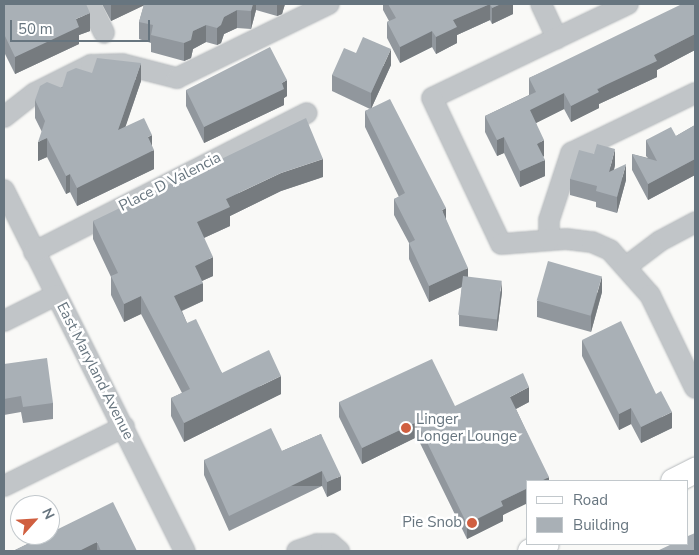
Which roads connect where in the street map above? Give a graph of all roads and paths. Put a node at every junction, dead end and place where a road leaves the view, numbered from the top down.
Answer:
1 (90, 4) edge
2 (329, 4) edge
3 (541, 4) edge
4 (628, 4) edge
5 (104, 34) dead end
6 (556, 38) junction
7 (695, 93) edge
8 (307, 113) dead end
9 (4, 117) edge
10 (4, 190) edge
11 (695, 222) edge
12 (550, 240) junction
13 (34, 252) junction
14 (627, 266) junction
15 (56, 295) junction
16 (4, 321) edge
17 (695, 388) edge
18 (124, 427) junction
19 (695, 470) edge
20 (674, 480) edge
21 (4, 486) edge
22 (544, 545) edge
23 (185, 551) edge
24 (297, 551) edge
25 (339, 551) edge
26 (530, 551) edge

1 - 5 street
2 - 9 street
3 - 6 street
4 - 6 street
6 - 12 street
7 - 12 street
8 - 13 street, Place D Valencia
10 - 13 street, East Maryland Avenue
11 - 14 street
12 - 14 street
13 - 15 street, East Maryland Avenue
14 - 17 street
15 - 16 street
15 - 18 street, East Maryland Avenue
18 - 21 street
18 - 23 street, East Maryland Avenue
19 - 20 main road
22 - 26 main road
24 - 25 street

